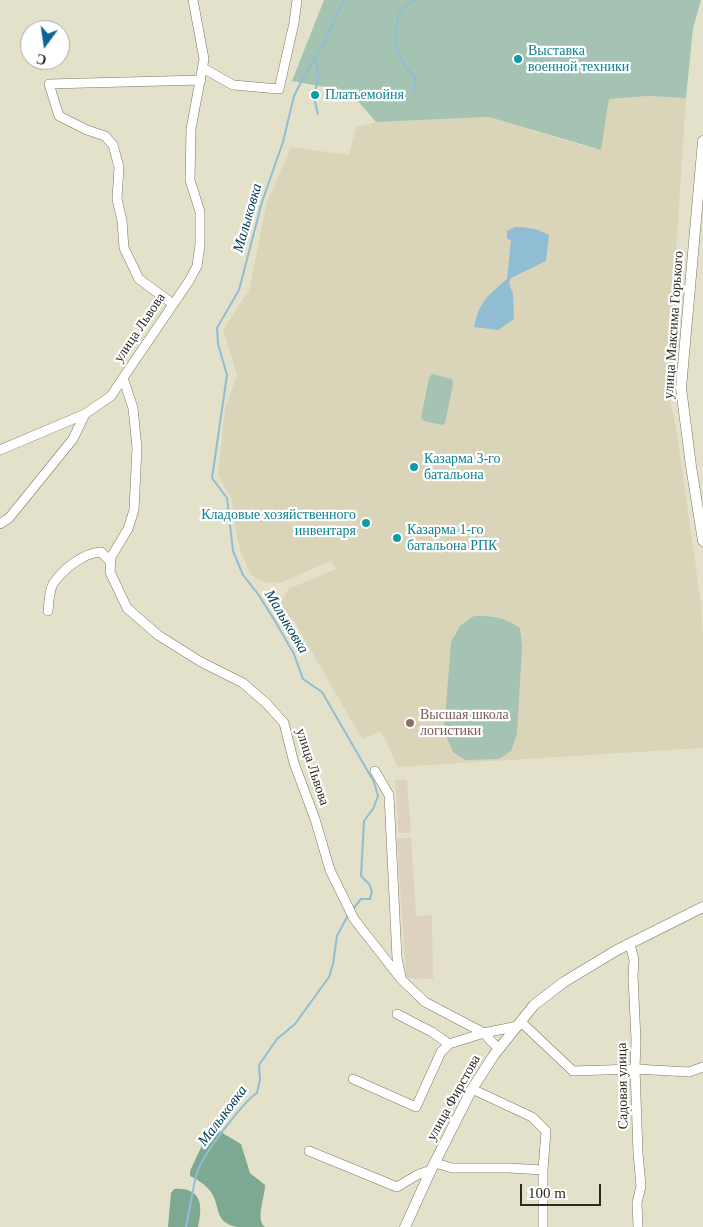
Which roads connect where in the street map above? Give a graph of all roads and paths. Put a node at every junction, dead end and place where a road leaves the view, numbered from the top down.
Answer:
1 (193, 0) edge
2 (298, 0) edge
3 (203, 68) junction
4 (201, 80) junction
5 (703, 140) edge
6 (702, 156) edge
7 (698, 244) edge
8 (172, 304) junction
9 (123, 378) junction
10 (85, 414) junction
11 (0, 450) edge
12 (0, 524) edge
13 (703, 541) edge
14 (110, 561) junction
15 (48, 611) dead end
16 (375, 771) dead end
17 (703, 907) edge
18 (630, 944) junction
19 (401, 979) junction
20 (397, 1014) dead end
21 (520, 1024) junction
22 (484, 1033) junction
23 (449, 1044) junction
24 (499, 1048) junction
25 (703, 1067) edge
26 (634, 1070) junction
27 (353, 1079) dead end
28 (472, 1089) junction
29 (309, 1151) dead end
30 (433, 1166) junction
31 (543, 1170) junction
32 (408, 1226) edge
33 (543, 1227) edge
34 (638, 1227) edge

1 - 3 street, улица Львова
2 - 3 street
3 - 4 street, улица Львова
4 - 8 street, улица Львова
4 - 8 street
5 - 6 main road, улица Максима Горького
6 - 7 main road, улица Максима Горького
7 - 13 main road, улица Максима Горького
8 - 9 street, улица Львова
9 - 10 street
9 - 14 street, улица Львова
10 - 11 street
10 - 12 street
14 - 15 street
14 - 19 street, улица Львова
16 - 19 street
17 - 18 main road, улица Фирстова
18 - 21 main road, улица Фирстова
18 - 26 street, Садовая улица
19 - 22 street, улица Львова
20 - 23 street
21 - 22 street
21 - 24 main road, улица Фирстова
21 - 26 street
22 - 23 street
22 - 24 street, улица Львова
23 - 27 street
24 - 28 main road, улица Фирстова
25 - 26 street
26 - 34 street, Садовая улица
28 - 30 main road, улица Фирстова
28 - 31 street
29 - 30 street
30 - 31 street
30 - 32 main road, улица Фирстова
31 - 33 street

